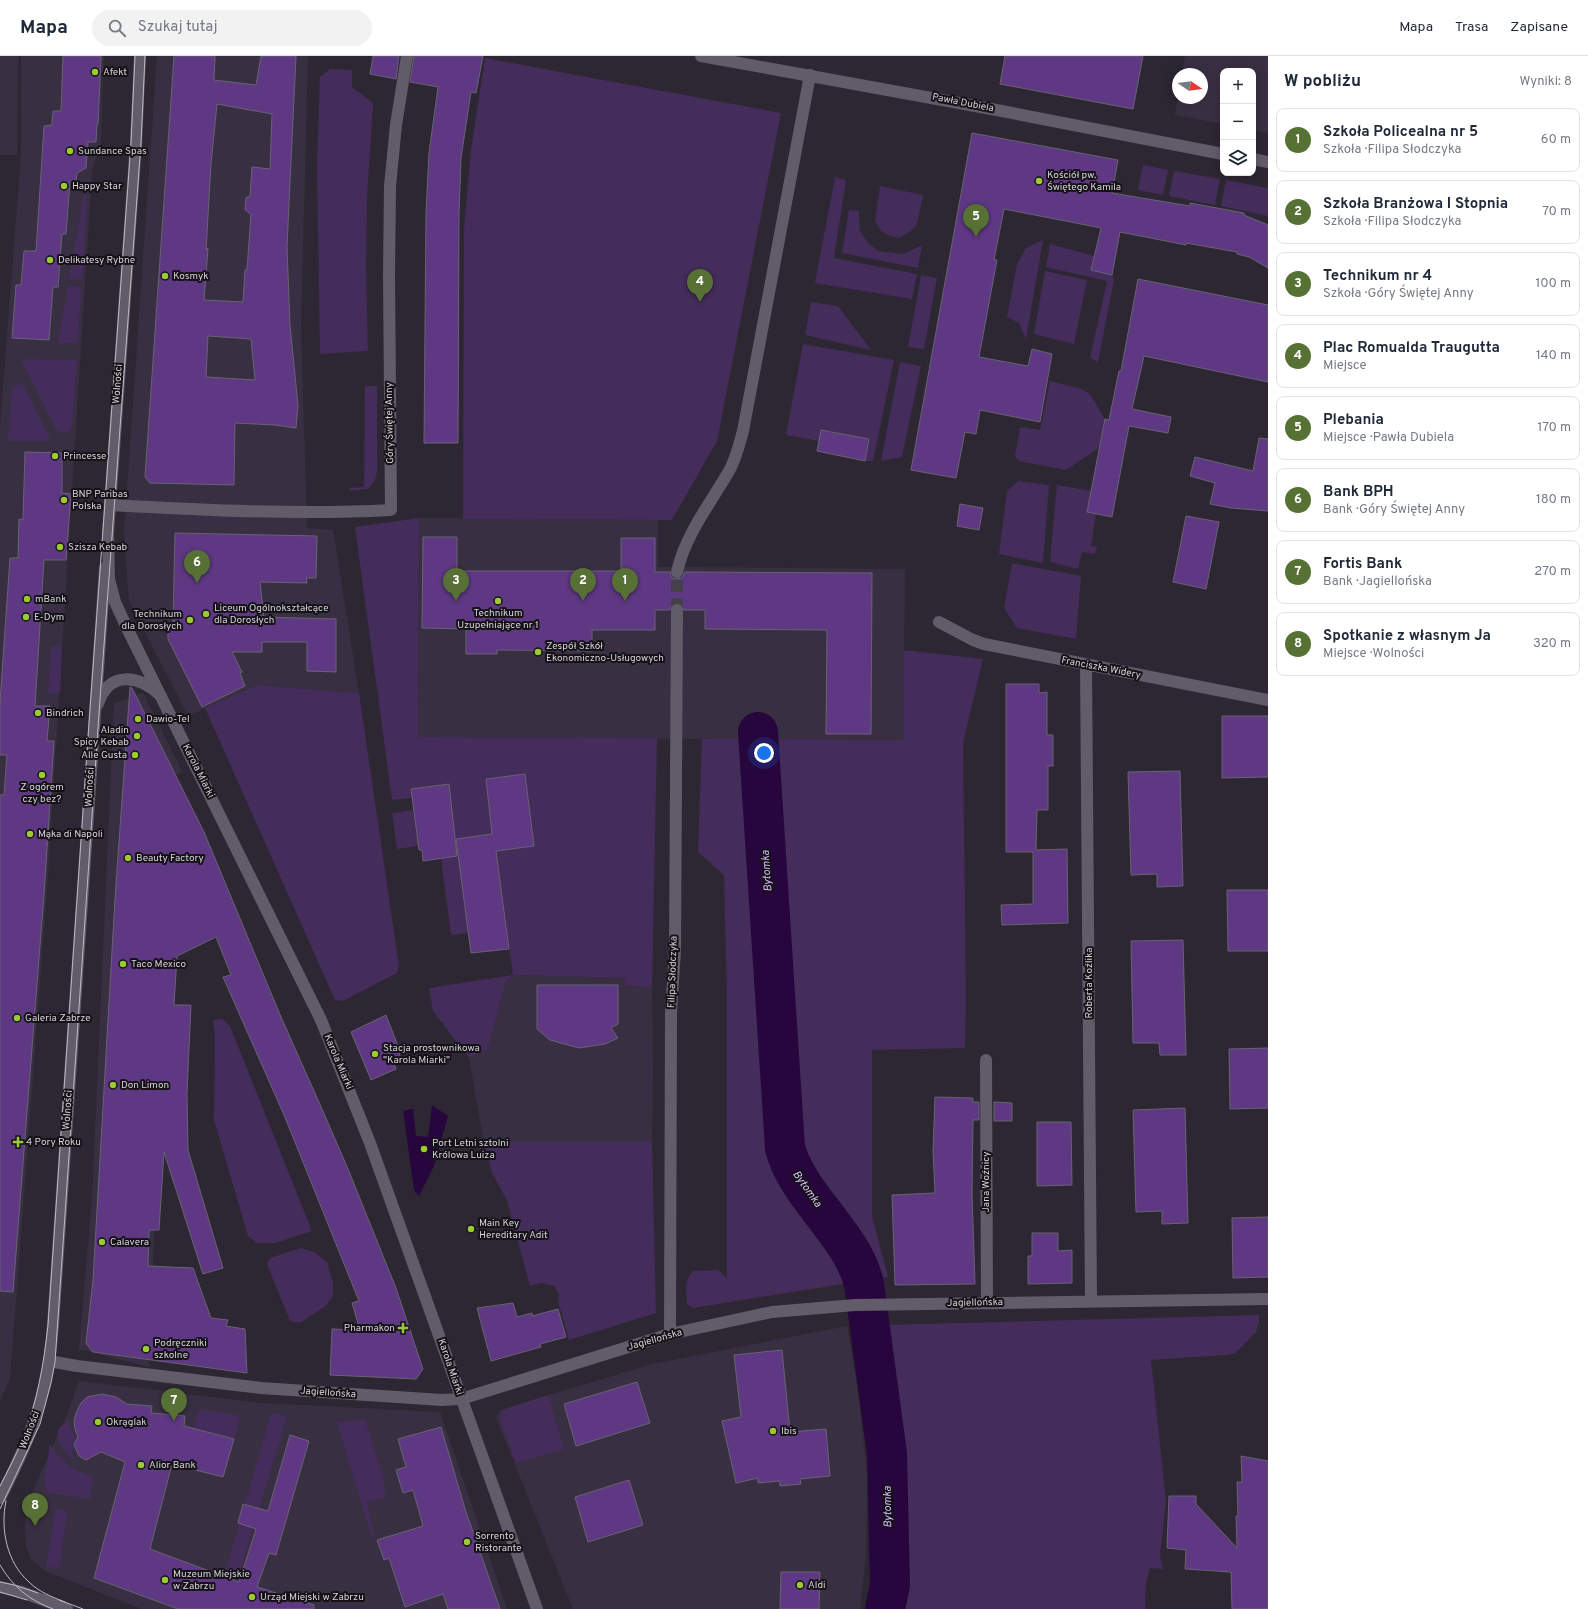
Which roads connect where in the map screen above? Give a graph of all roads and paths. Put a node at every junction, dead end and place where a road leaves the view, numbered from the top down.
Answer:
1 (140, 56) edge
2 (407, 56) edge
3 (702, 56) edge
4 (810, 76) junction
5 (1220, 153) edge
6 (1256, 160) edge
7 (1268, 162) edge
8 (110, 505) junction
9 (108, 533) junction
10 (678, 572) tunnel mouth
11 (677, 610) tunnel mouth
12 (938, 622) dead end
13 (1086, 664) junction
14 (161, 696) junction
15 (1268, 700) edge
16 (95, 713) junction
17 (986, 1060) dead end
18 (1268, 1299) edge
19 (1091, 1301) junction
20 (987, 1303) junction
21 (670, 1334) junction
22 (49, 1361) junction
23 (461, 1399) junction
24 (0, 1498) edge
25 (0, 1587) edge
26 (67, 1609) edge
27 (537, 1609) edge

1 - 8 street, Wolności
2 - 8 street, Góry Świętej Anny
3 - 4 street, Pawła Dubiela
4 - 5 street, Pawła Dubiela
4 - 10 street
6 - 7 street
8 - 9 street, Wolności
9 - 14 street, Karola Miarki
9 - 16 street, Wolności
11 - 21 street, Filipa Słodczyka
12 - 13 street, Franciszka Widery
13 - 15 street, Franciszka Widery
13 - 19 street, Roberta Koźlika
14 - 16 street, Wolności
14 - 23 street, Karola Miarki
16 - 22 street, Wolności
17 - 20 street, Jana Woźnicy
18 - 19 street, Jagiellońska
19 - 20 street, Jagiellońska
20 - 21 street, Jagiellońska
21 - 23 street, Jagiellońska
22 - 23 street, Jagiellońska
22 - 24 street, Wolności
23 - 27 street, Karola Miarki
25 - 26 street

